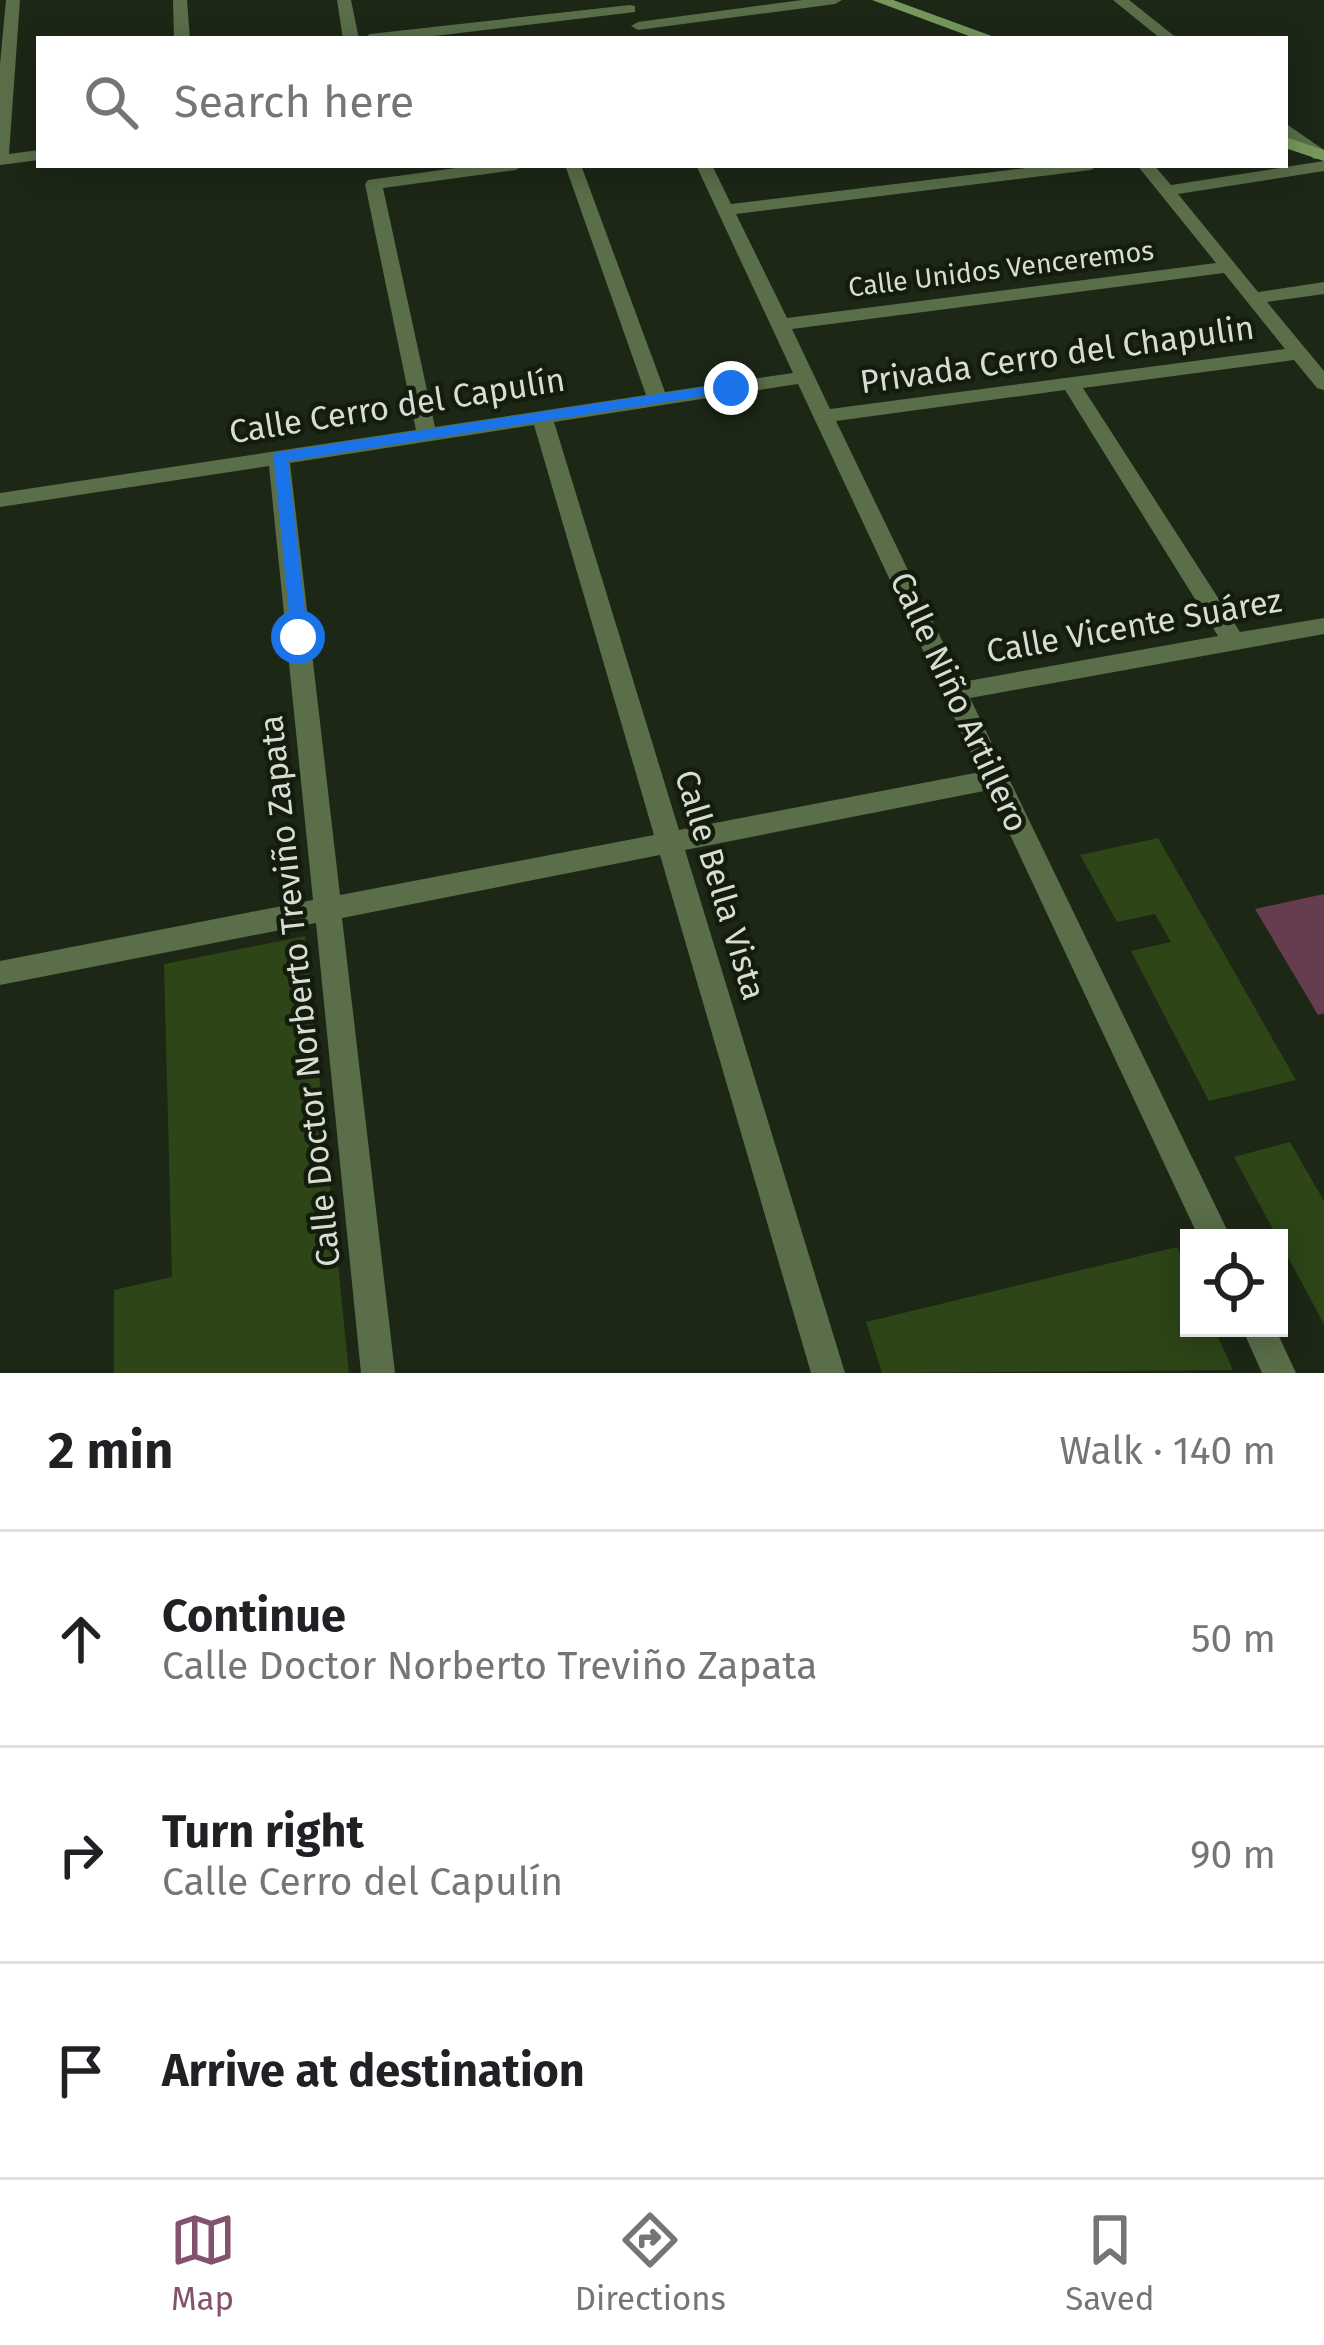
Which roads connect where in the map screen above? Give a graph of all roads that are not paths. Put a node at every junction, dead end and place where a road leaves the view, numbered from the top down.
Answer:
1 (13, 0) edge
2 (180, 0) edge
3 (344, 0) edge
4 (835, 0) edge
5 (879, 0) edge
6 (1120, 0) edge
7 (628, 4) edge
8 (641, 32) edge
9 (182, 36) edge
10 (350, 36) edge
11 (392, 36) edge
12 (983, 36) edge
13 (1166, 36) edge
14 (1288, 130) edge
15 (1288, 143) edge
16 (36, 155) edge
17 (0, 158) edge
18 (1323, 159) edge
19 (1288, 166) edge
20 (494, 168) edge
21 (575, 168) edge
22 (705, 168) edge
23 (1066, 168) edge
24 (1147, 168) edge
25 (1279, 168) edge
26 (1166, 191) junction
27 (725, 209) junction
28 (1228, 267) junction
29 (1324, 288) edge
30 (1253, 298) junction
31 (780, 326) junction
32 (1298, 353) junction
33 (805, 376) junction
34 (1070, 383) junction
35 (1324, 384) edge
36 (657, 399) junction
37 (824, 416) junction
38 (542, 417) junction
39 (427, 435) junction
40 (279, 457) junction
41 (0, 500) edge
42 (1324, 626) edge
43 (1233, 641) junction
44 (955, 692) junction
45 (996, 779) junction
46 (669, 842) junction
47 (328, 907) junction
48 (0, 974) edge
49 (1211, 1229) edge
50 (1262, 1337) edge
51 (378, 1373) edge
52 (828, 1373) edge
53 (1279, 1373) edge

1 - 17 street
2 - 9 street
3 - 10 street
4 - 8 street
5 - 12 street
6 - 13 street
7 - 8 street
7 - 11 street
14 - 18 street
15 - 18 street
16 - 17 street
18 - 19 street
20 - 39 street
21 - 36 street
22 - 27 street, Calle Niño Artillero
23 - 27 street
24 - 26 street
25 - 26 street
26 - 28 street
27 - 31 street, Calle Niño Artillero
28 - 30 street
28 - 31 street, Calle Unidos Venceremos
29 - 30 street
30 - 32 street
31 - 33 street, Calle Niño Artillero
32 - 34 street, Privada Cerro del Chapulin
32 - 35 street
33 - 36 street, Calle Cerro del Capulín
33 - 37 street, Calle Niño Artillero
34 - 37 street, Privada Cerro del Chapulin
34 - 43 street
36 - 38 street, Calle Cerro del Capulín
37 - 44 street, Calle Niño Artillero
38 - 39 street, Calle Cerro del Capulín
38 - 46 street, Calle Bella Vista
39 - 40 street, Calle Cerro del Capulín
40 - 41 street, Calle Cerro del Capulín
40 - 47 street, Calle Doctor Norberto Treviño Zapata
42 - 43 street, Calle Vicente Suárez
43 - 44 street, Calle Vicente Suárez
44 - 45 street, Calle Niño Artillero
45 - 46 street
45 - 49 street, Calle Niño Artillero
46 - 47 street
46 - 52 street, Calle Bella Vista
47 - 48 street
47 - 51 street, Calle Doctor Norberto Treviño Zapata
50 - 53 street

